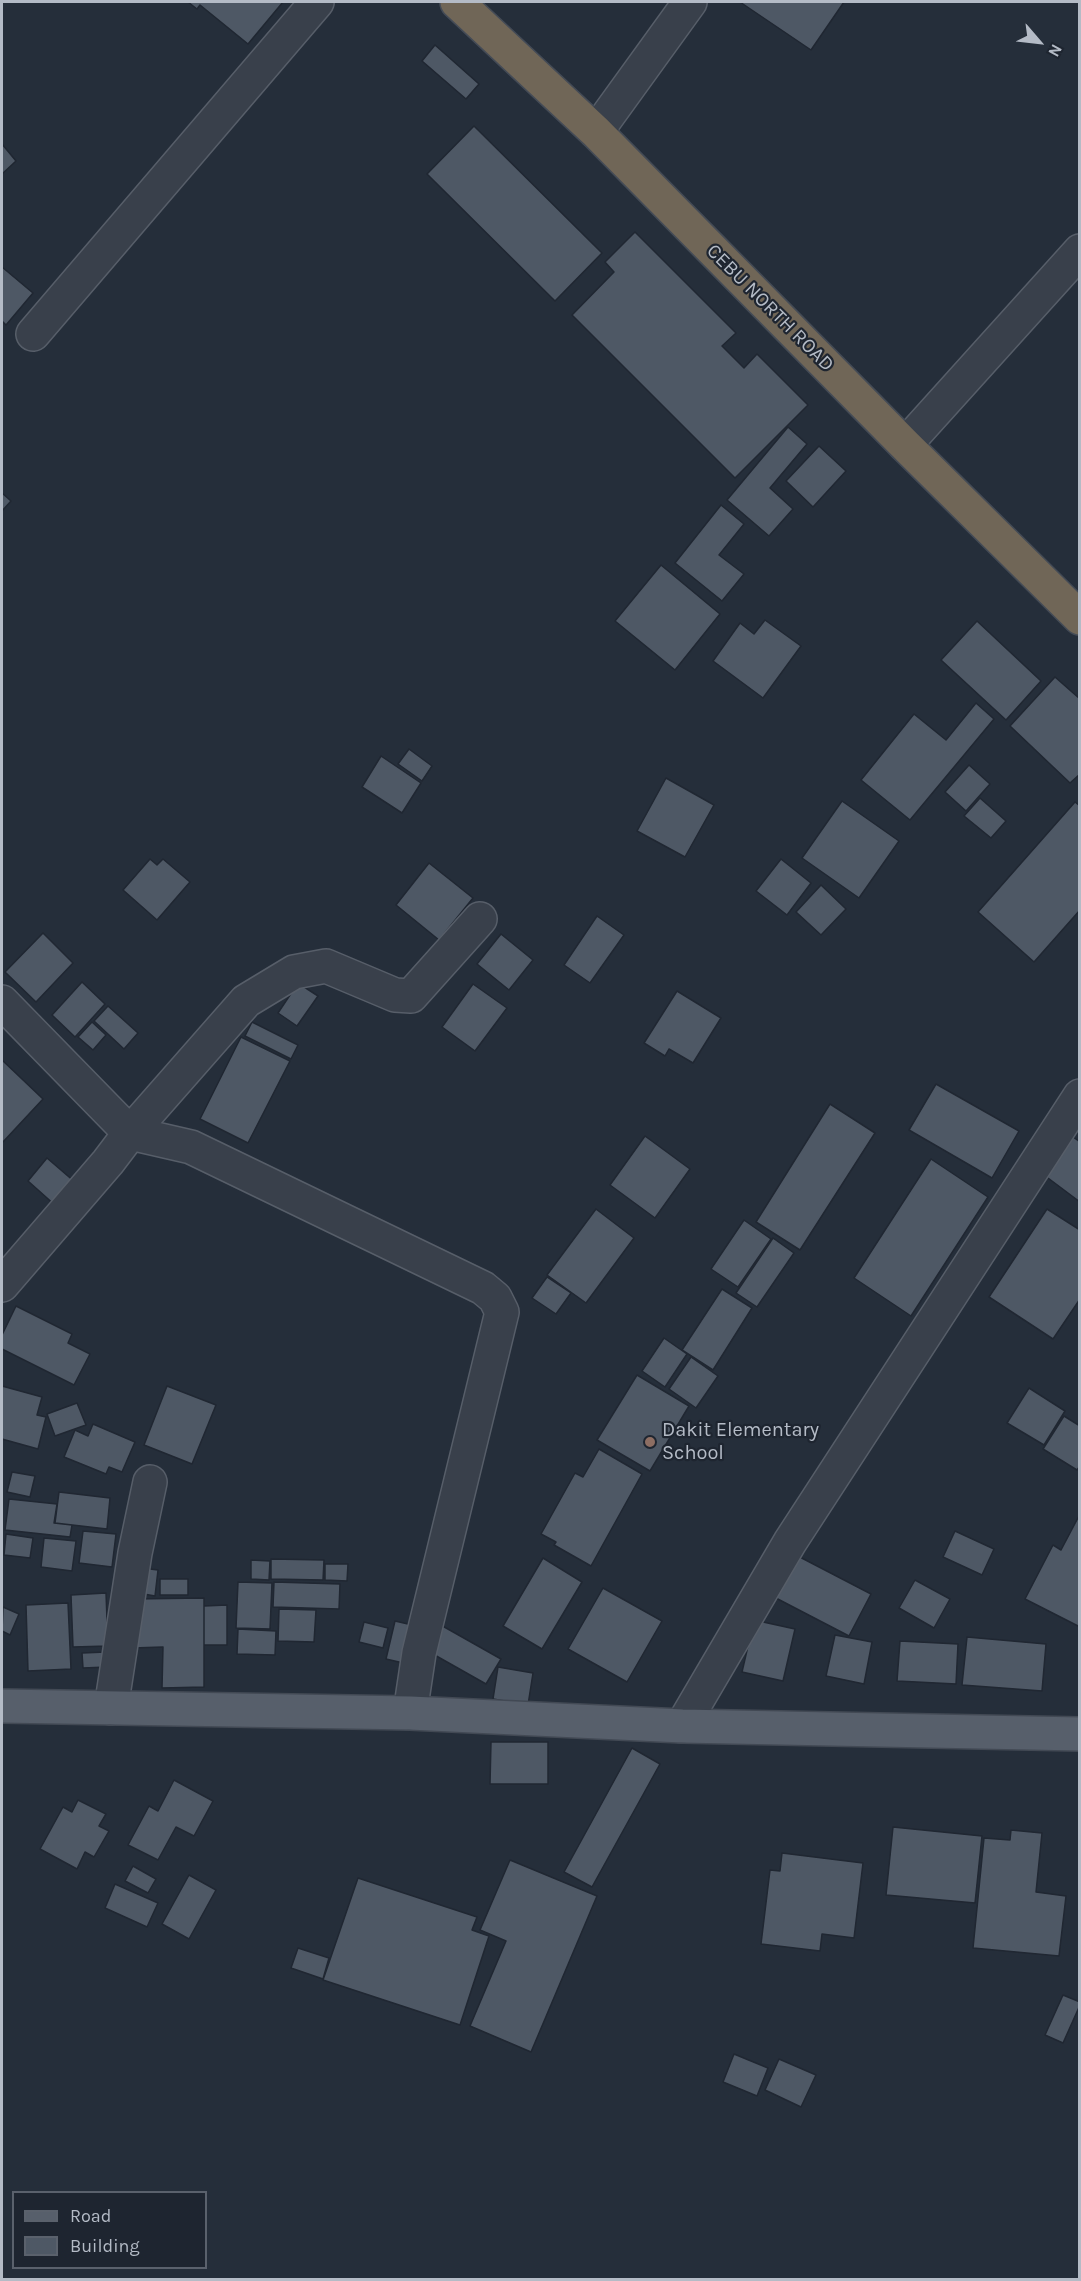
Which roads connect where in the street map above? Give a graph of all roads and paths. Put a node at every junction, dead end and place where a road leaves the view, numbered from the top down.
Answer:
1 (317, 2) edge
2 (457, 2) edge
3 (690, 2) edge
4 (596, 132) junction
5 (1080, 252) edge
6 (33, 334) dead end
7 (905, 445) junction
8 (1080, 618) edge
9 (480, 919) dead end
10 (2, 1002) edge
11 (1080, 1096) edge
12 (130, 1133) junction
13 (2, 1285) edge
14 (150, 1482) dead end
15 (2, 1706) edge
16 (111, 1708) junction
17 (410, 1713) junction
18 (682, 1726) junction
19 (1080, 1734) edge

1 - 6 street
2 - 4 highway, CEBU NORTH ROAD
3 - 4 street
4 - 7 highway, CEBU NORTH ROAD
5 - 7 street
7 - 8 highway, CEBU NORTH ROAD
9 - 12 street
10 - 12 street
11 - 18 street
12 - 13 street
12 - 17 street
14 - 16 street
15 - 16 main road
16 - 17 main road
17 - 18 main road
18 - 19 main road

